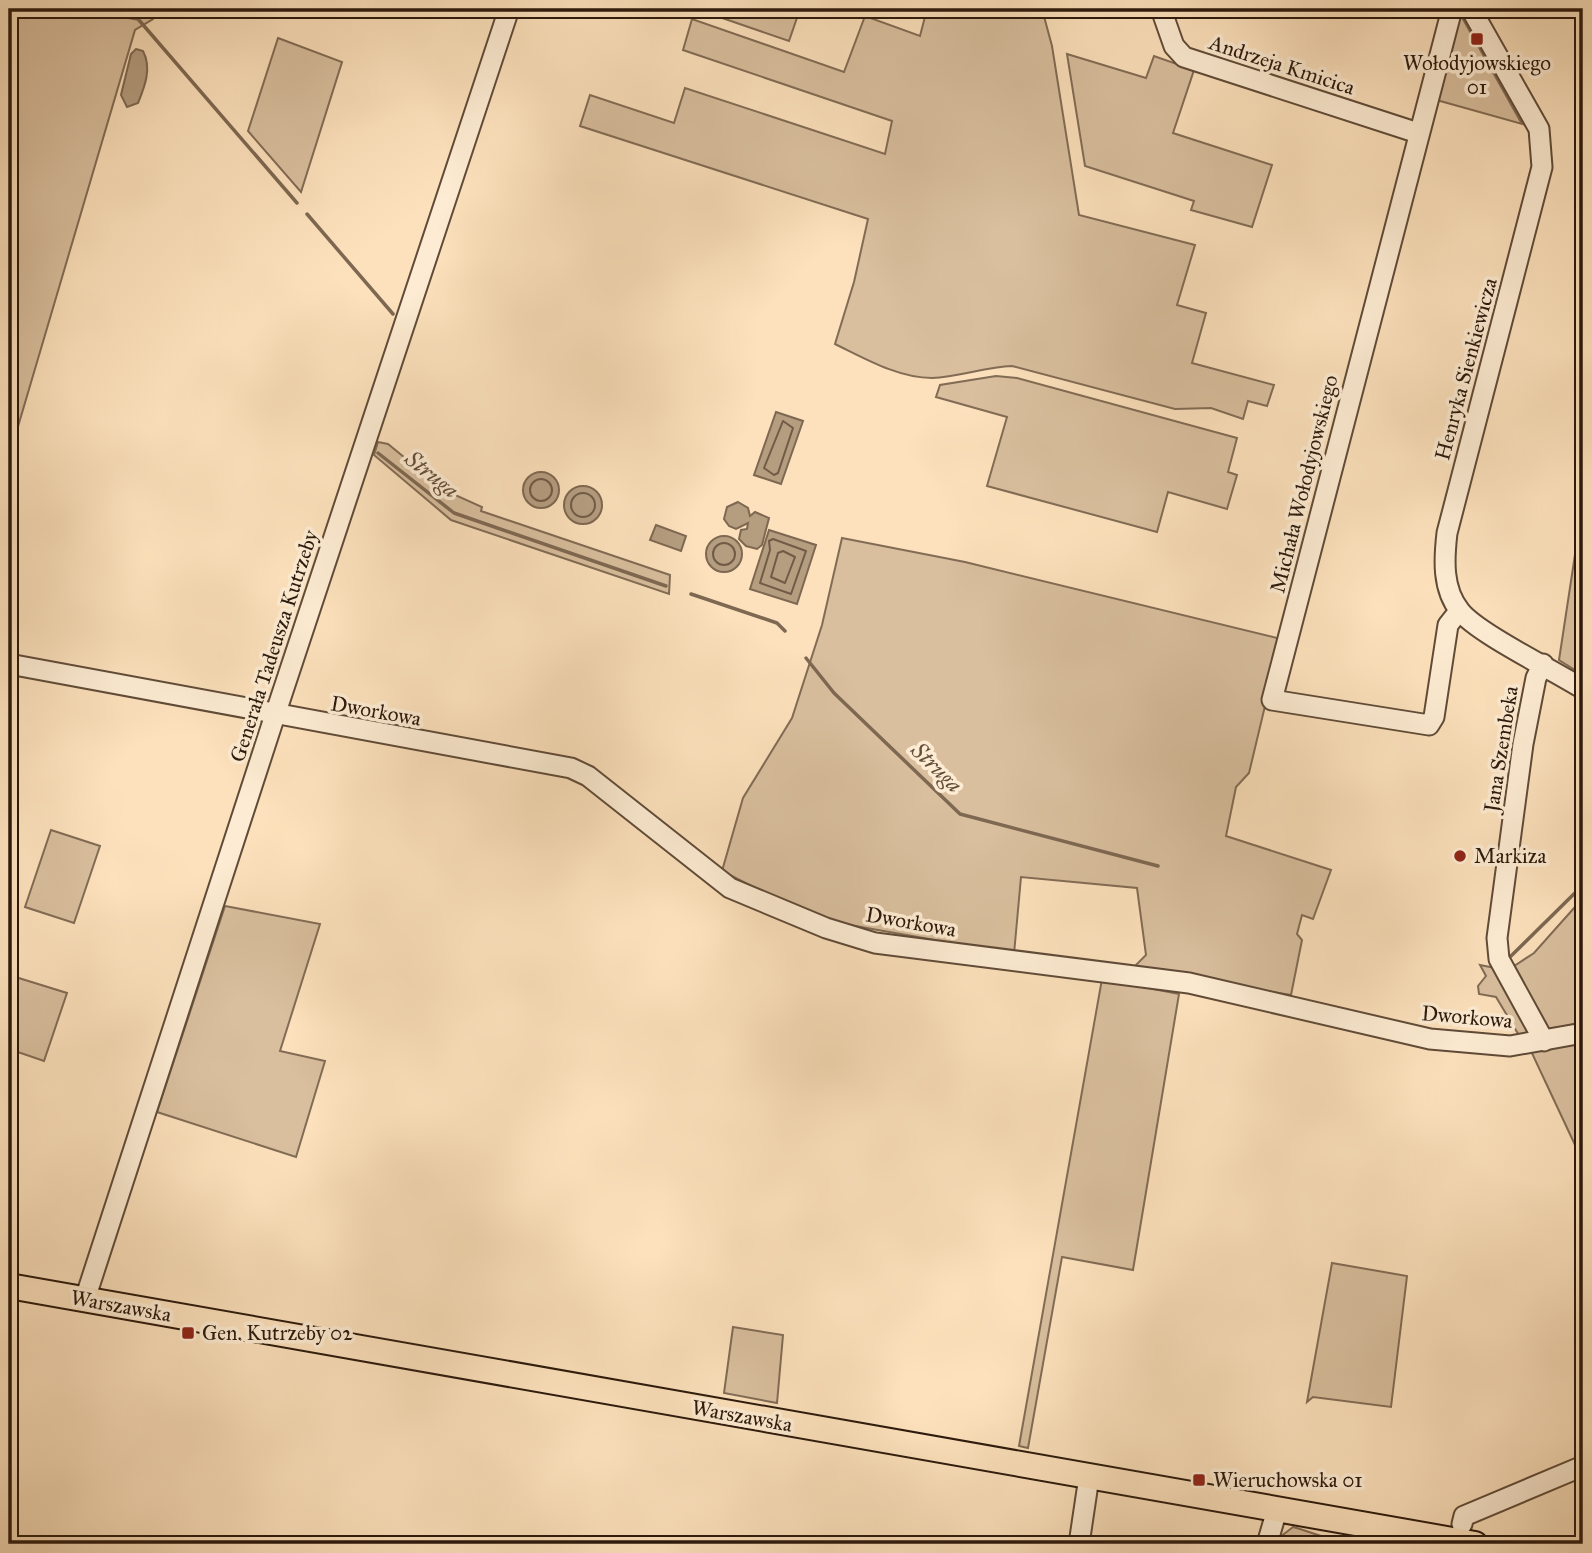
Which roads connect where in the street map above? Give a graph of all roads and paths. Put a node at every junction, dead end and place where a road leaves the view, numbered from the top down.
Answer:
1 (509, 9) edge
2 (1161, 9) edge
3 (1452, 9) edge
4 (1471, 9) edge
5 (1418, 133) junction
6 (1459, 611) junction
7 (9, 664) edge
8 (1543, 664) junction
9 (1583, 689) edge
10 (275, 715) junction
11 (1583, 1032) edge
12 (1544, 1041) junction
13 (9, 1286) edge
14 (85, 1300) junction
15 (1583, 1466) edge
16 (1089, 1477) junction
17 (1277, 1510) junction
18 (1468, 1534) edge
19 (1079, 1544) edge
20 (1267, 1544) edge

1 - 10 street, Generała Tadeusza Kutrzeby
2 - 5 street, Andrzeja Kmicica
3 - 5 street, Michała Wołodyjowskiego
4 - 6 street, Henryka Sienkiewicza
5 - 6 street, Michała Wołodyjowskiego
6 - 8 street
7 - 10 street, Dworkowa
8 - 9 street
8 - 12 street, Jana Szembeka
10 - 12 street, Dworkowa
10 - 14 street, Generała Tadeusza Kutrzeby
11 - 12 street, Dworkowa
13 - 14 main road, Warszawska
14 - 16 main road, Warszawska
15 - 18 street
16 - 17 main road, Warszawska
16 - 19 street
17 - 18 main road, Warszawska
17 - 20 street

